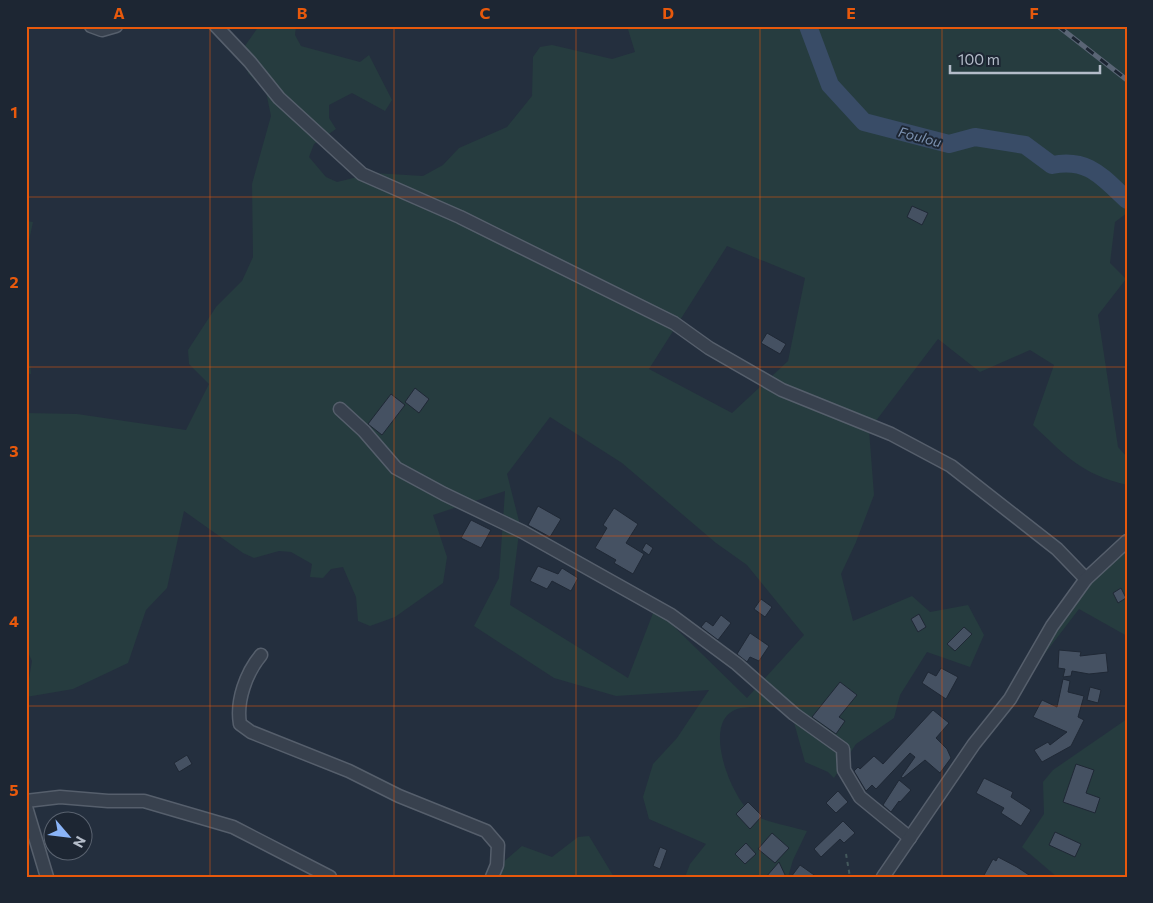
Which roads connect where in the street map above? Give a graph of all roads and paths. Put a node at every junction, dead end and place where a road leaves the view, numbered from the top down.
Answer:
1 (91, 26) edge
2 (116, 26) edge
3 (216, 26) edge
4 (340, 409) dead end
5 (1127, 541) edge
6 (1086, 579) junction
7 (261, 655) dead end
8 (26, 801) edge
9 (26, 808) edge
10 (910, 838) junction
11 (846, 854) dead end
12 (47, 877) edge
13 (330, 877) edge
14 (492, 877) edge
15 (850, 877) edge
16 (883, 877) edge

1 - 2 street
3 - 6 street
4 - 10 street
5 - 6 street
6 - 10 street
7 - 14 street
8 - 13 street
9 - 12 street
10 - 16 street
11 - 15 path

